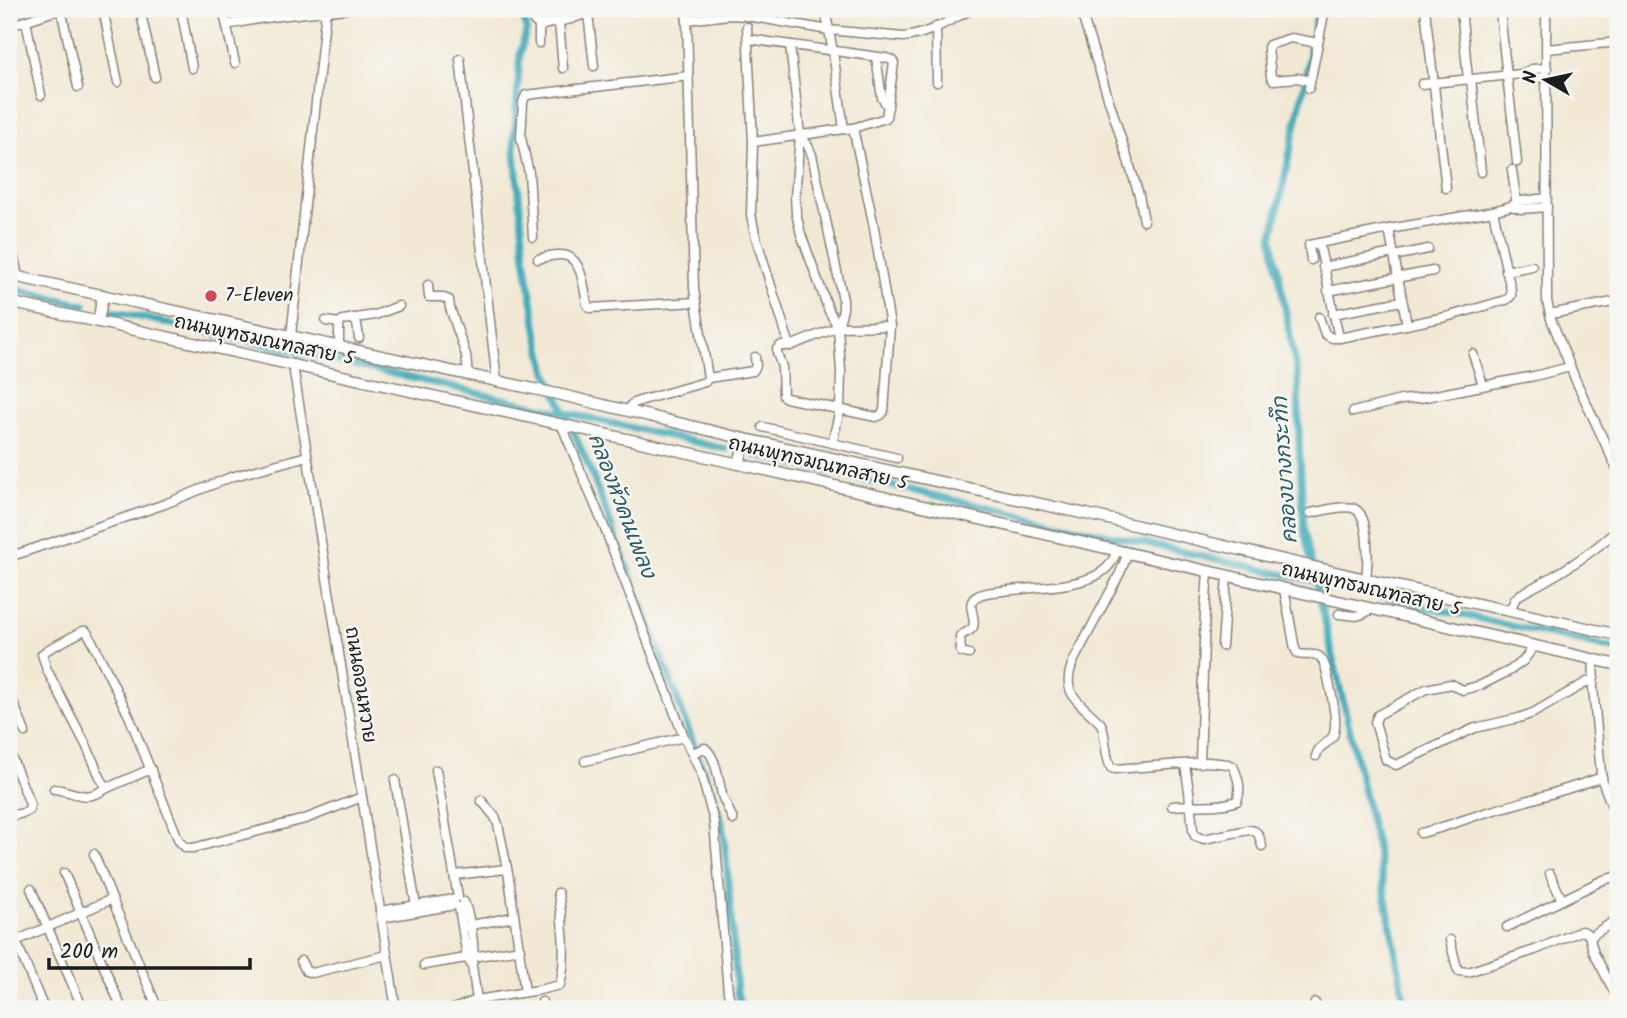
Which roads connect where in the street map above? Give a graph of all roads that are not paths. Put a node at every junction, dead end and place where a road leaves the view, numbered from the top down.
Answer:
1 (61, 9) edge
2 (103, 9) edge
3 (139, 9) edge
4 (181, 9) edge
5 (223, 9) edge
6 (326, 9) edge
7 (347, 9) edge
8 (528, 9) edge
9 (598, 9) edge
10 (685, 9) edge
11 (825, 9) edge
12 (972, 9) edge
13 (1080, 9) edge
14 (1325, 9) edge
15 (1425, 9) edge
16 (1461, 9) edge
17 (1500, 9) edge
18 (1546, 9) edge
19 (588, 13) junction
20 (687, 20) junction
21 (26, 21) junction
22 (559, 22) junction
23 (227, 25) junction
24 (10, 27) edge
25 (541, 27) junction
26 (747, 27) dead end
27 (936, 27) junction
28 (829, 30) junction
29 (748, 40) junction
30 (1618, 42) edge
31 (539, 43) dead end
32 (1317, 43) junction
33 (790, 45) junction
34 (1547, 49) junction
35 (833, 52) junction
36 (876, 57) junction
37 (460, 59) dead end
38 (234, 63) dead end
39 (594, 66) dead end
40 (192, 68) dead end
41 (563, 68) dead end
42 (1547, 73) junction
43 (1506, 75) junction
44 (689, 76) junction
45 (155, 78) dead end
46 (1469, 79) junction
47 (118, 82) dead end
48 (937, 82) dead end
49 (1422, 83) dead end
50 (1434, 83) junction
51 (78, 87) dead end
52 (41, 94) dead end
53 (888, 107) junction
54 (848, 128) junction
55 (800, 135) junction
56 (753, 142) junction
57 (1517, 162) dead end
58 (1512, 170) dead end
59 (1481, 172) dead end
60 (1446, 188) dead end
61 (1547, 203) junction
62 (1515, 206) junction
63 (1493, 211) junction
64 (1144, 221) dead end
65 (1389, 229) junction
66 (9, 235) edge
67 (533, 237) dead end
68 (1319, 243) junction
69 (1428, 249) dead end
70 (1393, 255) junction
71 (538, 259) dead end
72 (1311, 260) dead end
73 (1532, 266) dead end
74 (1323, 267) junction
75 (1433, 271) dead end
76 (1506, 271) junction
77 (14, 276) edge
78 (1399, 279) junction
79 (428, 285) dead end
80 (1328, 291) junction
81 (103, 295) junction
82 (1402, 301) junction
83 (1618, 301) edge
84 (9, 302) edge
85 (696, 302) junction
86 (400, 306) dead end
87 (1333, 314) junction
88 (1550, 314) junction
89 (1319, 317) dead end
90 (354, 318) junction
91 (326, 321) dead end
92 (98, 322) junction
93 (339, 323) junction
94 (1407, 324) junction
95 (890, 326) junction
96 (838, 327) junction
97 (291, 336) junction
98 (359, 338) dead end
99 (1339, 338) junction
100 (790, 346) junction
101 (339, 347) junction
102 (1473, 354) dead end
103 (755, 357) dead end
104 (293, 366) junction
105 (1570, 367) junction
106 (468, 375) junction
107 (708, 378) junction
108 (498, 382) junction
109 (1483, 385) junction
110 (838, 408) junction
111 (630, 411) junction
112 (1353, 412) dead end
113 (562, 426) junction
114 (763, 427) dead end
115 (798, 435) junction
116 (745, 439) junction
117 (830, 443) junction
118 (794, 449) junction
119 (307, 456) junction
120 (898, 458) dead end
121 (739, 464) junction
122 (1618, 471) edge
123 (1311, 513) dead end
124 (1618, 528) edge
125 (1122, 552) junction
126 (9, 557) edge
127 (1208, 572) junction
128 (1227, 576) junction
129 (1366, 579) junction
130 (1284, 589) junction
131 (1371, 609) junction
132 (1510, 611) junction
133 (1339, 614) dead end
134 (1618, 635) edge
135 (1535, 645) junction
136 (1222, 646) dead end
137 (969, 654) dead end
138 (1594, 659) junction
139 (1618, 665) edge
140 (1594, 678) junction
141 (9, 692) edge
142 (24, 732) dead end
143 (684, 737) junction
144 (9, 751) edge
145 (697, 751) junction
146 (1315, 756) dead end
147 (585, 761) dead end
148 (1200, 763) junction
149 (1185, 765) junction
150 (151, 769) junction
151 (436, 770) dead end
152 (1602, 777) junction
153 (395, 780) dead end
154 (107, 788) junction
155 (54, 789) dead end
156 (362, 797) junction
157 (481, 800) dead end
158 (1190, 804) junction
159 (1172, 806) dead end
160 (9, 816) edge
161 (733, 820) dead end
162 (1618, 822) edge
163 (1421, 834) dead end
164 (1262, 846) dead end
165 (94, 854) dead end
166 (506, 869) junction
167 (64, 873) dead end
168 (1550, 874) dead end
169 (455, 875) junction
170 (1618, 876) edge
171 (31, 889) dead end
172 (558, 893) dead end
173 (113, 899) junction
174 (1562, 900) junction
175 (458, 902) junction
176 (416, 908) junction
177 (80, 913) junction
178 (381, 914) junction
179 (514, 917) junction
180 (1618, 920) edge
181 (9, 924) edge
182 (466, 926) junction
183 (48, 927) junction
184 (1507, 927) dead end
185 (1591, 937) junction
186 (1450, 940) dead end
187 (12, 942) edge
188 (520, 949) junction
189 (387, 955) junction
190 (470, 956) junction
191 (302, 961) dead end
192 (424, 965) dead end
193 (525, 992) junction
194 (1618, 999) edge
195 (477, 1000) junction
196 (155, 1008) edge
197 (44, 1009) edge
198 (83, 1009) edge
199 (122, 1009) edge
200 (169, 1009) edge
201 (396, 1009) edge
202 (453, 1009) edge
203 (732, 1009) edge

1 - 21 street
1 - 51 street
2 - 47 street
3 - 45 street
4 - 40 street
5 - 23 street
6 - 7 street
6 - 23 street
6 - 97 street
8 - 25 street
9 - 19 street
10 - 20 street
11 - 28 street
12 - 27 street
13 - 64 street
14 - 32 street
15 - 50 street
16 - 46 street
17 - 43 street
18 - 34 street
19 - 22 street
19 - 39 street
20 - 28 street
20 - 44 street
21 - 24 street
21 - 52 street
22 - 25 street
22 - 41 street
23 - 38 street
25 - 31 street
26 - 29 street
27 - 28 street
27 - 48 street
28 - 35 street
29 - 33 street
29 - 56 street
30 - 34 street
32 - 32 street
33 - 35 street
33 - 55 street
34 - 42 street
35 - 36 street
35 - 54 street
36 - 53 street
36 - 53 street
37 - 108 street
42 - 43 street
42 - 61 street
43 - 46 street
43 - 57 street
44 - 67 street
44 - 85 street
46 - 50 street
46 - 59 street
49 - 50 street
50 - 60 street
53 - 54 street
54 - 55 street
54 - 95 street
55 - 56 street
55 - 96 street
55 - 96 street
56 - 100 street
58 - 62 street
61 - 62 street
61 - 88 street
62 - 63 street
63 - 65 street
63 - 76 street
65 - 68 street
65 - 70 street
66 - 77 street
68 - 72 street
68 - 74 street
69 - 70 street
70 - 74 street
70 - 78 street
71 - 85 street
73 - 76 street
74 - 80 street
75 - 78 street
76 - 94 street
77 - 81 main road, ถนนพุทธมณฑลสาย 5
78 - 80 street
78 - 82 street
79 - 106 street
80 - 87 street
81 - 92 main road
81 - 97 main road, ถนนพุทธมณฑลสาย 5
82 - 87 street
82 - 94 street
83 - 88 street
84 - 92 main road, ถนนพุทธมณฑลสาย 5
85 - 107 street
86 - 90 street
87 - 99 street
88 - 105 street
89 - 99 street
90 - 93 street
90 - 98 street
91 - 93 street
92 - 104 main road, ถนนพุทธมณฑลสาย 5
93 - 101 street
94 - 99 street
95 - 96 street
95 - 110 street
96 - 100 street
96 - 110 street
97 - 101 main road, ถนนพุทธมณฑลสาย 5
100 - 110 street
101 - 106 main road, ถนนพุทธมณฑลสาย 5
102 - 109 street
103 - 107 street
104 - 113 main road, ถนนพุทธมณฑลสาย 5
104 - 119 street, ถนนดอนหวาย
105 - 109 street
105 - 122 street
106 - 108 main road, ถนนพุทธมณฑลสาย 5
107 - 111 street
108 - 111 main road, ถนนพุทธมณฑลสาย 5
109 - 112 street
110 - 117 street
111 - 116 main road, ถนนพุทธมณฑลสาย 5
113 - 121 main road, ถนนพุทธมณฑลสาย 5
113 - 143 street
114 - 115 street
115 - 117 street
115 - 118 street
116 - 118 main road, ถนนพุทธมณฑลสาย 5
116 - 121 main road
117 - 120 street
118 - 129 main road, ถนนพุทธมณฑลสาย 5
119 - 126 street
119 - 156 street, ถนนดอนหวาย
121 - 125 main road, ถนนพุทธมณฑลสาย 5
123 - 129 street
124 - 132 street
125 - 127 main road, ถนนพุทธมณฑลสาย 5
125 - 137 street
125 - 149 street
127 - 128 main road, ถนนพุทธมณฑลสาย 5
127 - 148 street
128 - 130 main road, ถนนพุทธมณฑลสาย 5
128 - 136 street
129 - 132 main road, ถนนพุทธมณฑลสาย 5
130 - 131 main road, ถนนพุทธมณฑลสาย 5
130 - 146 street
131 - 133 street
131 - 135 main road, ถนนพุทธมณฑลสาย 5
132 - 134 main road, ถนนพุทธมณฑลสาย 5
135 - 138 main road, ถนนพุทธมณฑลสาย 5
135 - 140 street
138 - 139 main road, ถนนพุทธมณฑลสาย 5
138 - 140 street
140 - 152 street
141 - 142 street
143 - 145 street
143 - 147 street
144 - 160 street
145 - 161 street
145 - 203 street
148 - 149 street
148 - 158 street
149 - 158 street
150 - 154 street
150 - 154 street
150 - 156 street
151 - 169 street
152 - 162 street
152 - 163 street
153 - 176 street
154 - 155 street
156 - 178 street, ถนนดอนหวาย
157 - 166 street
158 - 159 street
158 - 164 street
165 - 173 street
166 - 169 street
166 - 179 street
167 - 177 street
168 - 174 street
169 - 175 street
170 - 174 street
171 - 183 street
172 - 193 street
173 - 177 street
173 - 196 street
174 - 184 street
175 - 176 street
175 - 182 street
176 - 178 street
177 - 183 street
177 - 199 street
178 - 189 street, ถนนดอนหวาย
179 - 182 street
179 - 188 street
180 - 185 street
181 - 187 street
182 - 190 street
183 - 187 street
183 - 198 street
185 - 186 street
185 - 194 street
187 - 197 street
188 - 190 street
188 - 193 street
189 - 191 street
189 - 201 street, ถนนดอนหวาย
190 - 192 street
190 - 195 street
193 - 195 street
195 - 202 street
196 - 200 street

